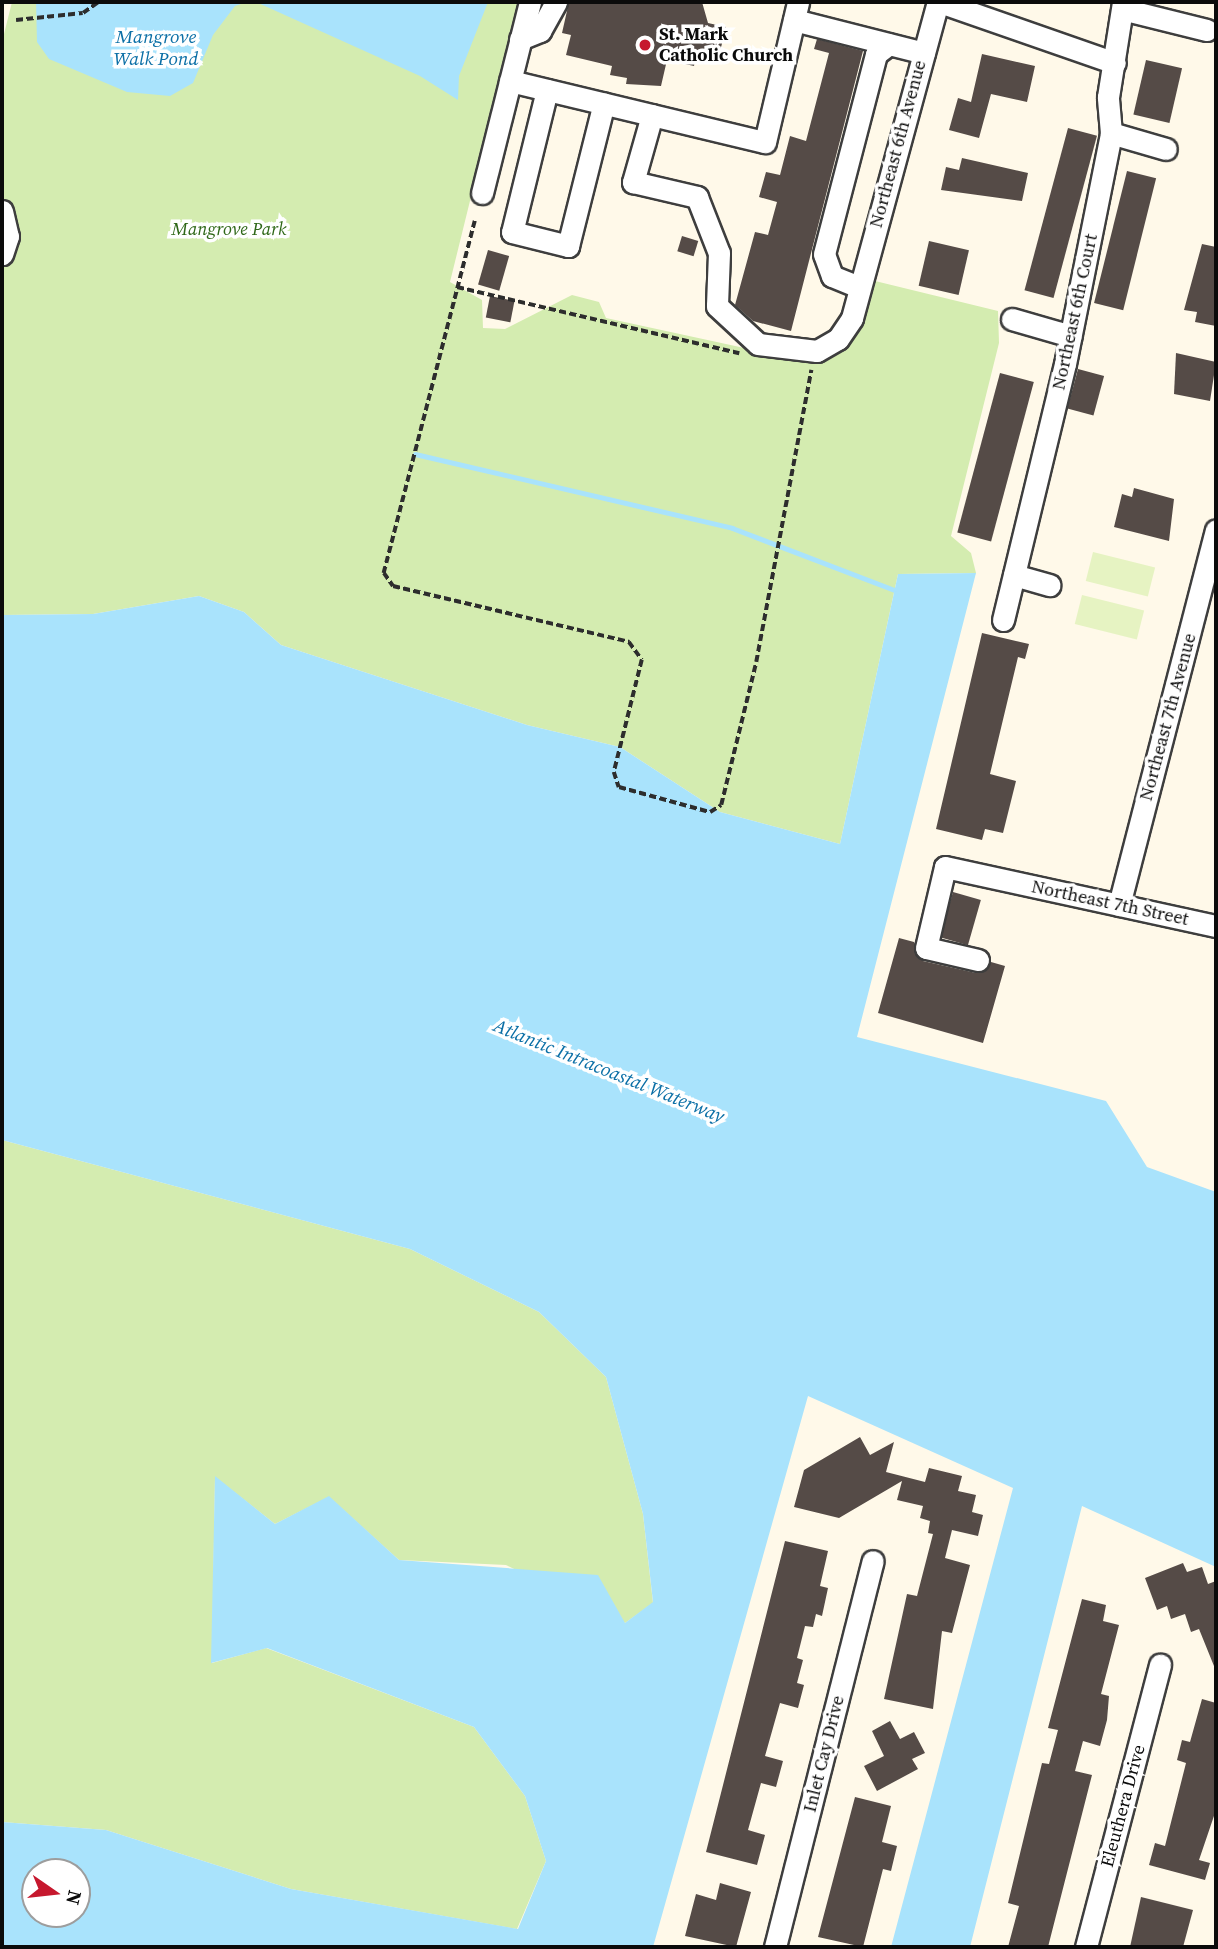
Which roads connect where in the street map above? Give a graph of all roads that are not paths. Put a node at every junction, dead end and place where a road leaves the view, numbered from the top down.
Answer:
1 (530, 2) edge
2 (556, 2) edge
3 (939, 2) edge
4 (1124, 6) edge
5 (796, 11) edge
6 (1207, 30) dead end
7 (520, 39) junction
8 (889, 44) junction
9 (923, 53) junction
10 (1115, 64) junction
11 (510, 81) junction
12 (547, 90) junction
13 (604, 103) junction
14 (652, 115) junction
15 (1111, 133) junction
16 (1166, 149) dead end
17 (482, 193) dead end
18 (2, 211) edge
19 (2, 254) edge
20 (859, 287) junction
21 (1012, 319) dead end
22 (1070, 336) junction
23 (1216, 530) edge
24 (1014, 575) junction
25 (1049, 585) dead end
26 (1003, 620) dead end
27 (1119, 905) junction
28 (1216, 926) edge
29 (978, 960) dead end
30 (873, 1561) dead end
31 (1160, 1665) dead end
32 (775, 1947) edge
33 (1086, 1947) edge

1 - 7 street
2 - 7 street
3 - 9 street, Northeast 6th Avenue
3 - 10 street
4 - 6 street
4 - 10 street, Northeast 6th Court
5 - 8 street
5 - 14 street
7 - 11 street
8 - 9 street
8 - 20 street
9 - 20 street, Northeast 6th Avenue
10 - 15 street, Northeast 6th Court
11 - 12 street
11 - 17 street
12 - 13 street
12 - 13 street
13 - 14 street
14 - 20 street, Northeast 6th Avenue
15 - 16 street
15 - 22 street, Northeast 6th Court
18 - 19 street
21 - 22 street
22 - 24 street, Northeast 6th Court
23 - 27 street, Northeast 7th Avenue
24 - 25 street
24 - 26 street, Northeast 6th Court
27 - 28 street, Northeast 7th Street
27 - 29 street, Northeast 7th Street
30 - 32 street, Inlet Cay Drive
31 - 33 street, Eleuthera Drive

